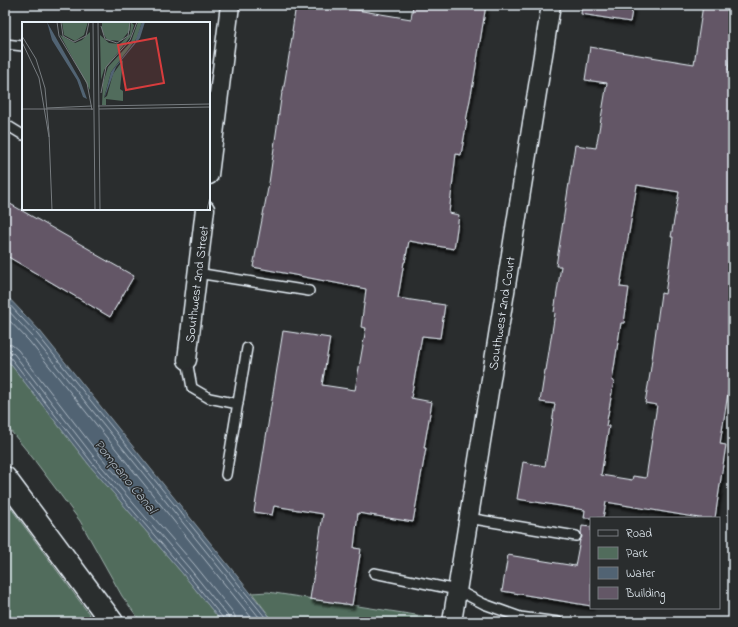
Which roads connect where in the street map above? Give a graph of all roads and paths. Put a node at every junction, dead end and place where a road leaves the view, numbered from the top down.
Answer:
1 (230, 5) edge
2 (551, 5) edge
3 (5, 44) edge
4 (22, 46) edge
5 (5, 124) edge
6 (22, 134) edge
7 (210, 167) edge
8 (205, 210) edge
9 (197, 273) junction
10 (309, 292) dead end
11 (247, 348) dead end
12 (187, 360) joint
13 (238, 404) junction
14 (226, 475) dead end
15 (5, 478) edge
16 (468, 518) junction
17 (576, 536) dead end
18 (374, 573) dead end
19 (457, 590) junction
20 (112, 622) edge
21 (452, 622) edge
22 (558, 622) edge

1 - 7 street
2 - 16 street, Southwest 2nd Court
3 - 4 lane
5 - 6 lane
8 - 9 street, Southwest 2nd Street
9 - 10 lane
9 - 12 street, Southwest 2nd Street
11 - 13 lane
12 - 13 lane
13 - 14 lane
15 - 20 highway
16 - 17 lane
16 - 19 street, Southwest 2nd Court
18 - 19 lane
19 - 21 street, Southwest 2nd Court
19 - 22 lane

